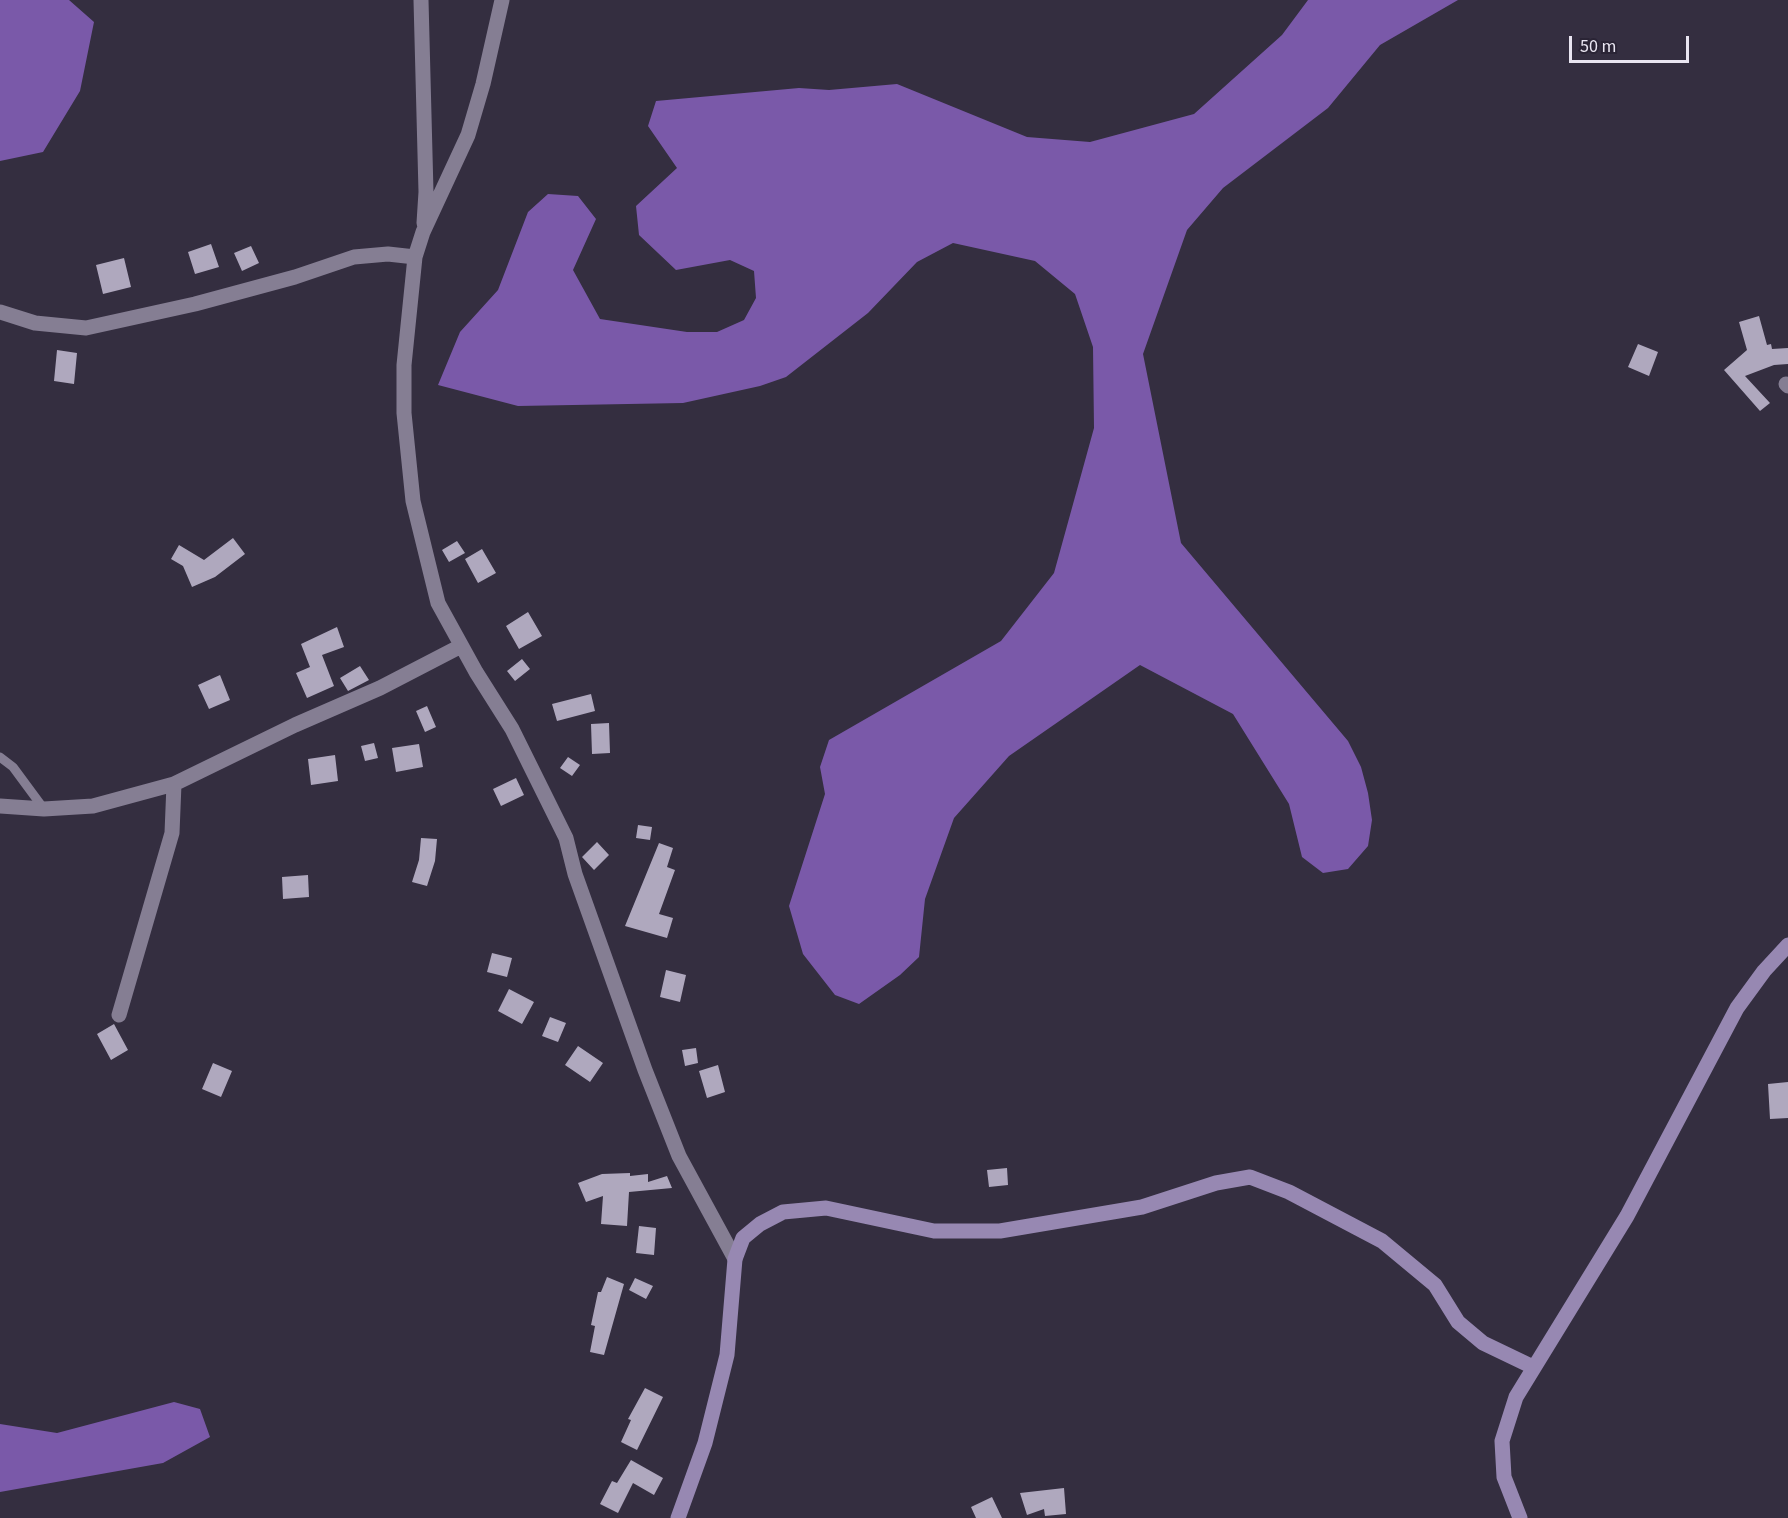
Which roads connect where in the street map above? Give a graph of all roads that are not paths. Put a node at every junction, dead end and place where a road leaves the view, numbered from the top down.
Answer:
1 (421, 0) edge
2 (502, 0) edge
3 (423, 231) junction
4 (415, 257) junction
5 (0, 312) edge
6 (461, 646) junction
7 (0, 757) edge
8 (174, 784) junction
9 (0, 806) edge
10 (44, 809) junction
11 (1788, 945) edge
12 (119, 1015) dead end
13 (735, 1259) junction
14 (1533, 1367) junction
15 (678, 1518) edge
16 (1520, 1518) edge

1 - 3 street
2 - 3 street
3 - 4 street
4 - 5 street
4 - 6 street
6 - 8 street
6 - 13 street
7 - 10 lane
8 - 10 street
8 - 12 street
9 - 10 street
11 - 14 street
13 - 14 street
13 - 15 street
14 - 16 street

